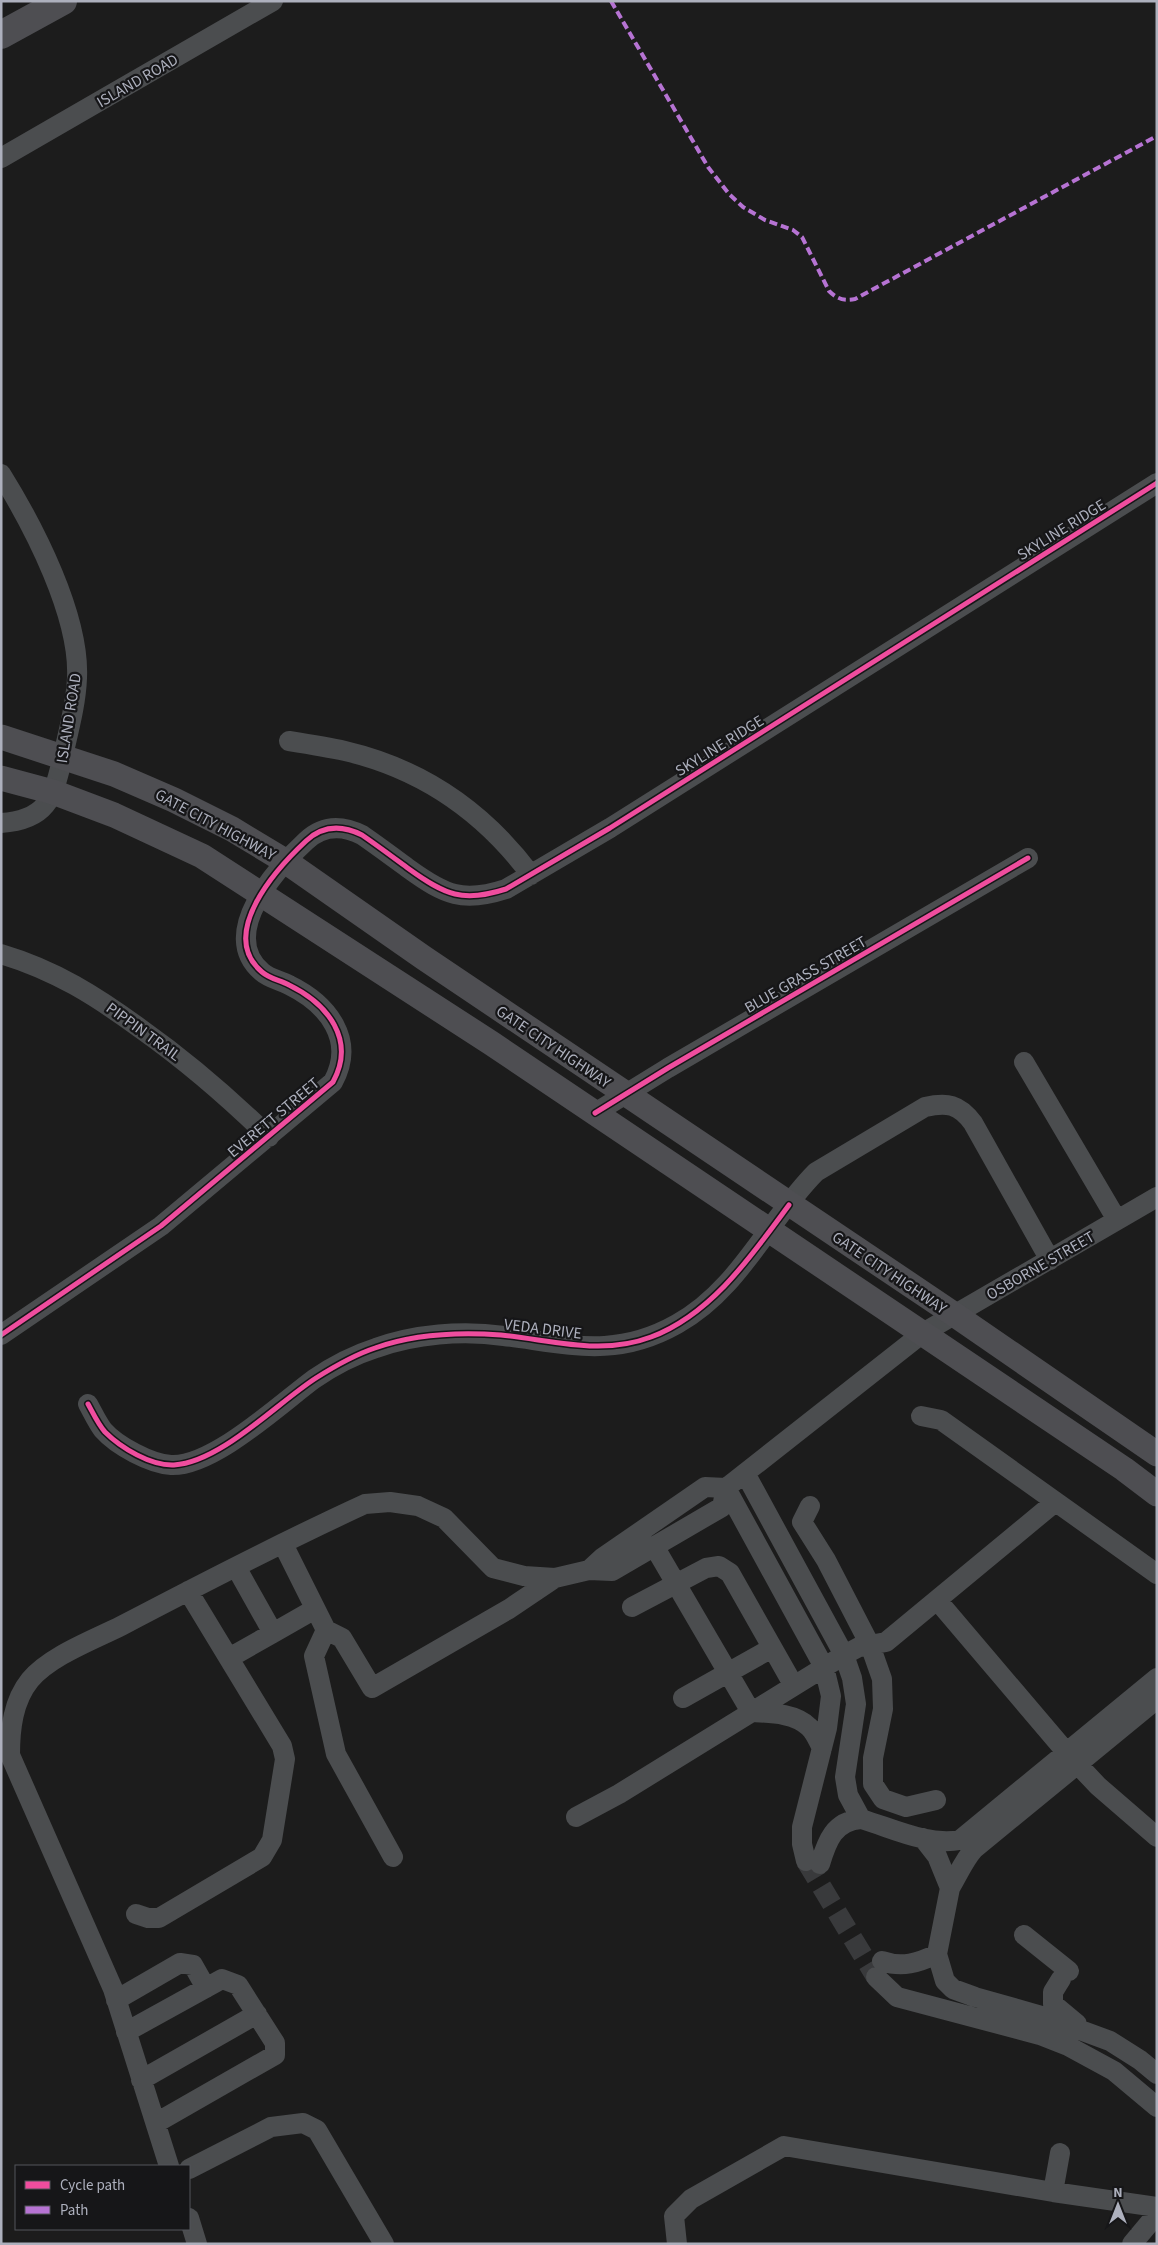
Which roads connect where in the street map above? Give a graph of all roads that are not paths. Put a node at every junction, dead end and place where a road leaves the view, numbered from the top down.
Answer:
1 (63, 1) edge
2 (273, 1) edge
3 (1, 35) edge
4 (1, 158) edge
5 (1, 474) edge
6 (1157, 483) edge
7 (1, 737) edge
8 (289, 741) dead end
9 (62, 756) junction
10 (1, 778) edge
11 (53, 792) junction
12 (1, 823) edge
13 (1028, 858) dead end
14 (285, 860) junction
15 (531, 875) junction
16 (262, 894) junction
17 (1, 954) edge
18 (1024, 1062) dead end
19 (625, 1094) junction
20 (595, 1112) junction
21 (268, 1137) junction
22 (1157, 1197) edge
23 (789, 1205) junction
24 (1117, 1220) junction
25 (770, 1230) junction
26 (1050, 1260) junction
27 (955, 1315) junction
28 (923, 1333) junction
29 (1, 1335) edge
30 (88, 1404) dead end
31 (921, 1416) dead end
32 (1157, 1454) edge
33 (745, 1473) junction
34 (726, 1488) junction
35 (1157, 1494) edge
36 (1054, 1503) junction
37 (810, 1506) dead end
38 (283, 1544) junction
39 (654, 1546) junction
40 (826, 1560) junction
41 (236, 1567) junction
42 (589, 1570) junction
43 (1157, 1574) edge
44 (555, 1578) junction
45 (803, 1580) junction
46 (676, 1583) junction
47 (188, 1590) junction
48 (782, 1591) junction
49 (936, 1600) junction
50 (632, 1607) dead end
51 (315, 1609) junction
52 (326, 1630) junction
53 (273, 1632) junction
54 (870, 1645) junction
55 (772, 1648) junction
56 (844, 1655) junction
57 (229, 1658) junction
58 (824, 1667) junction
59 (728, 1672) junction
60 (1157, 1678) edge
61 (794, 1686) junction
62 (683, 1698) dead end
63 (1157, 1699) edge
64 (751, 1712) junction
65 (822, 1748) junction
66 (1072, 1759) junction
67 (936, 1800) dead end
68 (576, 1816) dead end
69 (860, 1819) junction
70 (1157, 1837) edge
71 (923, 1838) junction
72 (392, 1857) dead end
73 (950, 1888) junction
74 (136, 1914) dead end
75 (1024, 1935) dead end
76 (936, 1954) junction
77 (206, 1988) junction
78 (116, 2000) junction
79 (257, 2014) junction
80 (126, 2032) junction
81 (1076, 2036) junction
82 (1128, 2052) junction
83 (1114, 2071) junction
84 (1157, 2074) edge
85 (141, 2080) junction
86 (1157, 2107) edge
87 (156, 2123) junction
88 (1060, 2153) dead end
89 (169, 2165) edge
90 (190, 2168) edge
91 (1054, 2192) junction
92 (1157, 2207) edge
93 (1157, 2214) edge
94 (190, 2221) edge
95 (197, 2244) edge
96 (384, 2244) edge
97 (677, 2244) edge
98 (1132, 2244) edge

1 - 3 highway
2 - 4 street, ISLAND ROAD
5 - 9 street, ISLAND ROAD
6 - 15 street, SKYLINE RIDGE
7 - 9 main road, GATE CITY HIGHWAY
8 - 15 street
9 - 11 street, ISLAND ROAD
9 - 14 main road, GATE CITY HIGHWAY
10 - 11 main road, GATE CITY HIGHWAY
11 - 12 street, ISLAND ROAD
11 - 16 main road, GATE CITY HIGHWAY
13 - 19 street, BLUE GRASS STREET
14 - 15 street, SKYLINE RIDGE
14 - 16 street, EVERETT STREET
14 - 19 main road, GATE CITY HIGHWAY
16 - 20 main road, GATE CITY HIGHWAY
16 - 21 street, EVERETT STREET
17 - 21 street, PIPPIN TRAIL
18 - 24 street
19 - 20 street, BLUE GRASS STREET
19 - 23 main road, GATE CITY HIGHWAY
20 - 25 main road, GATE CITY HIGHWAY
21 - 29 street, EVERETT STREET
22 - 24 street, OSBORNE STREET
23 - 25 street, VEDA DRIVE
23 - 26 street, VEDA DRIVE
23 - 27 main road, GATE CITY HIGHWAY
24 - 26 street, OSBORNE STREET
25 - 28 main road, GATE CITY HIGHWAY
25 - 30 street, VEDA DRIVE
26 - 27 street, OSBORNE STREET
27 - 28 street, OSBORNE STREET
27 - 32 main road, GATE CITY HIGHWAY
28 - 33 street, OSBORNE STREET
28 - 35 main road, GATE CITY HIGHWAY
31 - 36 street
33 - 34 street, OSBORNE STREET
33 - 45 street
34 - 39 street
34 - 42 street
34 - 48 street
36 - 43 street
36 - 49 street
37 - 40 street
38 - 41 street
38 - 44 street
38 - 51 street
39 - 42 street
39 - 46 street
40 - 45 street
40 - 54 street
41 - 47 street
41 - 53 street
42 - 44 street
44 - 52 street
45 - 48 street
45 - 56 street
46 - 50 street
46 - 55 street
46 - 59 street
47 - 57 street
47 - 78 street
48 - 58 street
49 - 54 street
49 - 66 street
51 - 52 street
51 - 53 street
52 - 72 street
53 - 57 street
54 - 56 street
54 - 67 street
55 - 59 street
55 - 61 street
56 - 58 street
56 - 69 street
57 - 74 street
58 - 61 street
58 - 65 street
59 - 62 street
59 - 64 street
60 - 66 street
61 - 64 street
63 - 66 street
64 - 65 street
64 - 68 street
65 - 69 street
66 - 70 street
66 - 71 street
66 - 73 street
69 - 71 street
71 - 73 street
73 - 76 street
75 - 81 street
76 - 81 street
76 - 81 street
77 - 78 street
77 - 79 street
77 - 80 street
78 - 80 street
79 - 85 street
79 - 87 street
80 - 85 street
81 - 82 street
81 - 83 street
82 - 83 street
82 - 84 street
83 - 86 street
85 - 87 street
87 - 89 street
88 - 91 street
90 - 96 street
91 - 92 street
91 - 97 street
93 - 98 street
94 - 95 street

